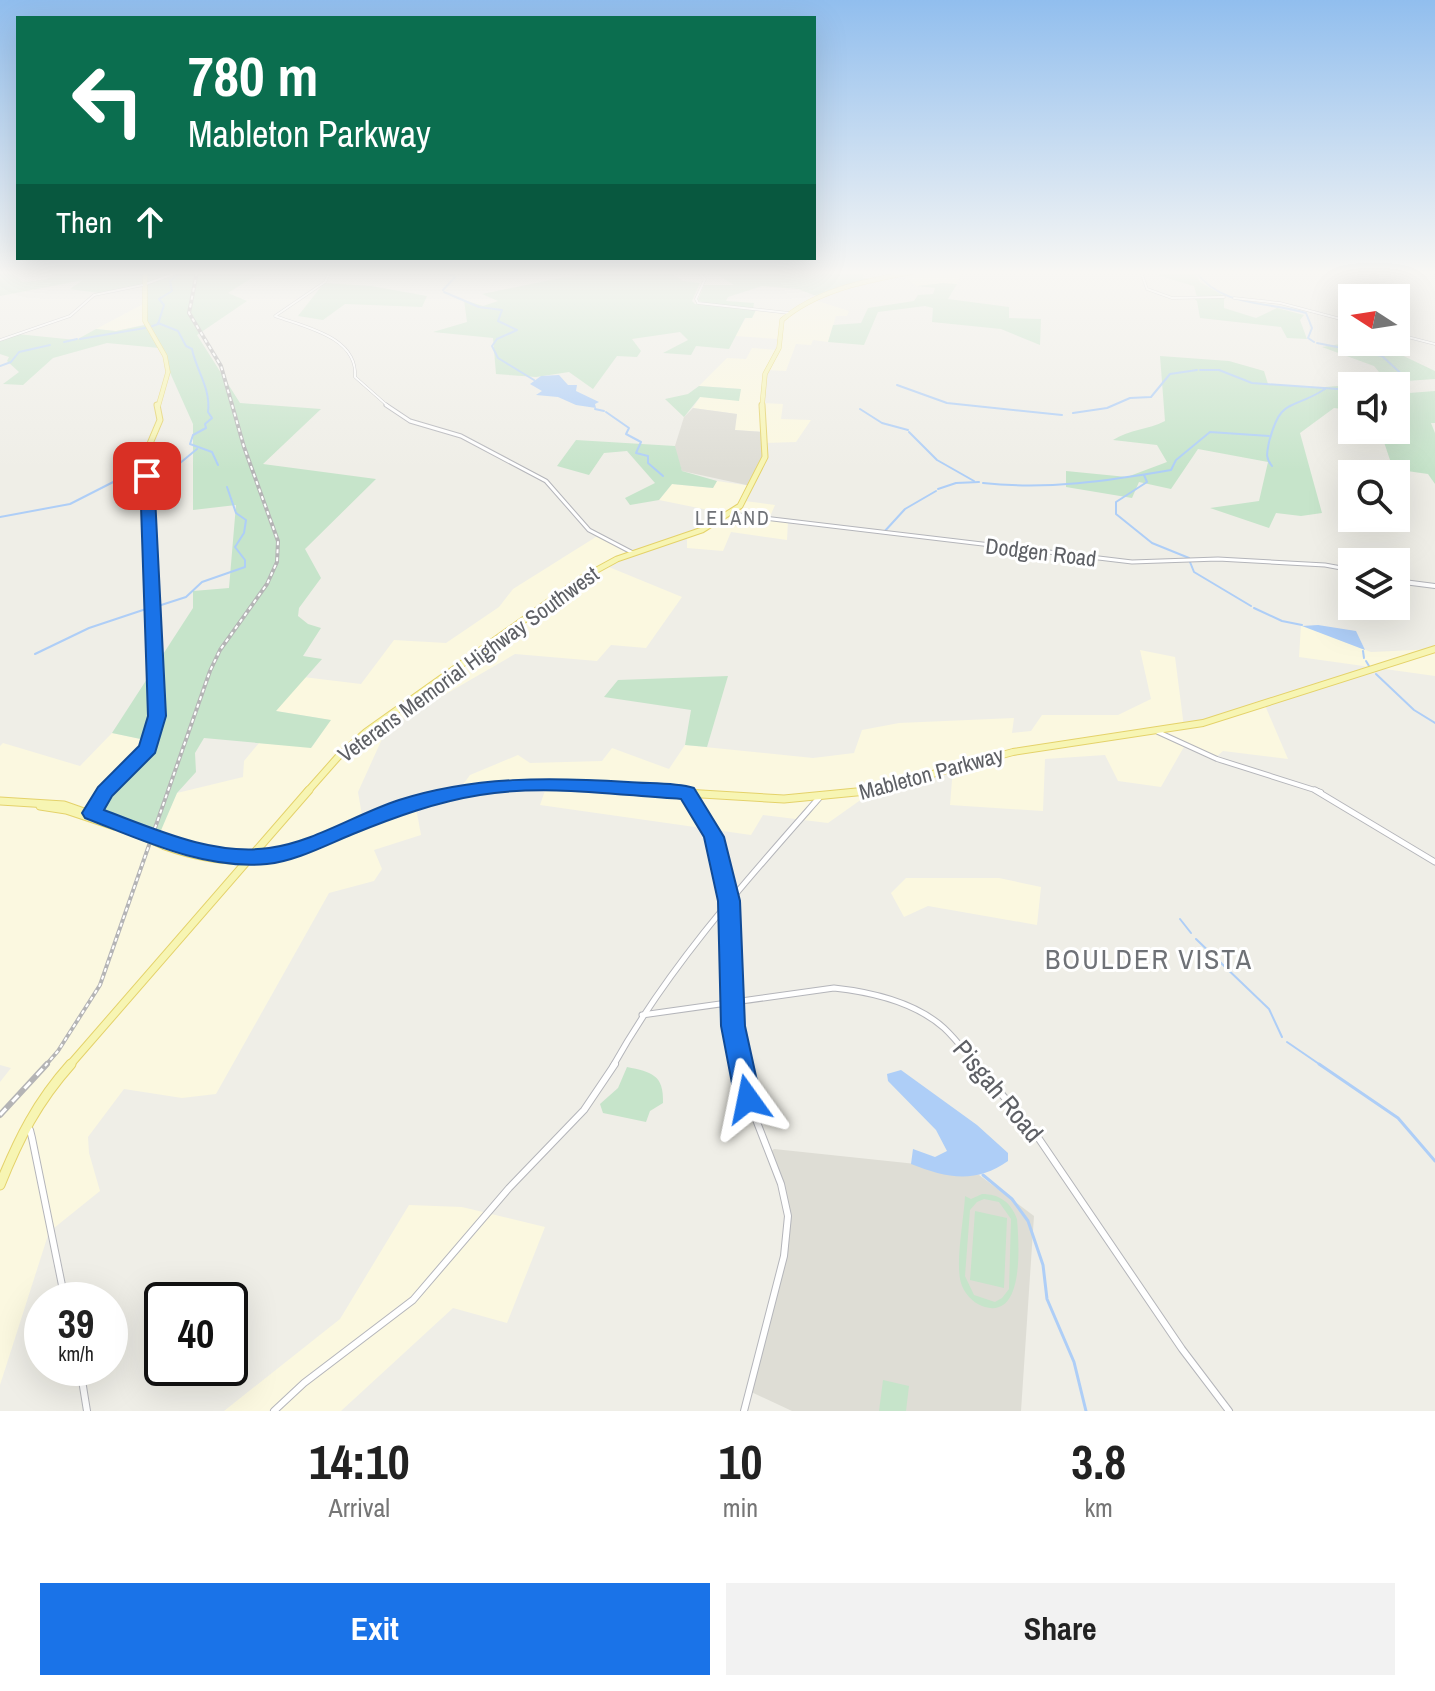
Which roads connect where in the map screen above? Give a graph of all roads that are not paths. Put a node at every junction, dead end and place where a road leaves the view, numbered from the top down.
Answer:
1 (155, 338) edge
2 (330, 338) edge
3 (779, 338) edge
4 (1411, 338) edge
5 (1435, 344) edge
6 (754, 457) dead end
7 (764, 460) junction
8 (746, 472) dead end
9 (755, 478) junction
10 (731, 514) junction
11 (626, 553) junction
12 (1338, 567) edge
13 (1410, 583) edge
14 (1435, 586) edge
15 (1435, 649) edge
16 (1158, 732) junction
17 (687, 793) junction
18 (819, 798) junction
19 (0, 803) edge
20 (91, 815) junction
21 (327, 837) junction
22 (262, 843) junction
23 (285, 852) junction
24 (247, 860) junction
25 (1435, 862) edge
26 (729, 901) junction
27 (731, 1003) junction
28 (642, 1015) junction
29 (24, 1127) junction
30 (0, 1185) edge
31 (61, 1282) edge
32 (83, 1386) edge
33 (87, 1411) edge
34 (274, 1411) edge
35 (744, 1411) edge
36 (1229, 1411) edge

1 - 20 main road
2 - 11 street
3 - 7 main road
4 - 5 street
6 - 7 main road
7 - 9 main road, Veterans Memorial Highway Southwest
8 - 9 main road
9 - 10 main road, Veterans Memorial Highway Southwest
10 - 11 main road, Veterans Memorial Highway Southwest
10 - 12 street, Dodgen Road
11 - 22 main road, Veterans Memorial Highway Southwest
13 - 14 street
15 - 16 main road, Mableton Parkway
16 - 18 main road, Mableton Parkway
16 - 25 street
17 - 18 main road, Mableton Parkway
17 - 21 main road, Mableton Parkway
17 - 26 street
18 - 26 street
19 - 20 main road
20 - 24 main road, bridge
21 - 23 main road, Mableton Parkway
21 - 24 main road, Mableton Parkway
22 - 23 main road
22 - 24 main road, Veterans Memorial Highway Southwest
23 - 24 main road, Mableton Parkway
24 - 29 main road, Veterans Memorial Highway Southwest
26 - 27 street
26 - 28 street
27 - 28 street, Pisgah Road
27 - 35 street
27 - 36 street, Pisgah Road
28 - 34 street
29 - 30 main road, Veterans Memorial Highway Southwest
29 - 31 street
32 - 33 street

